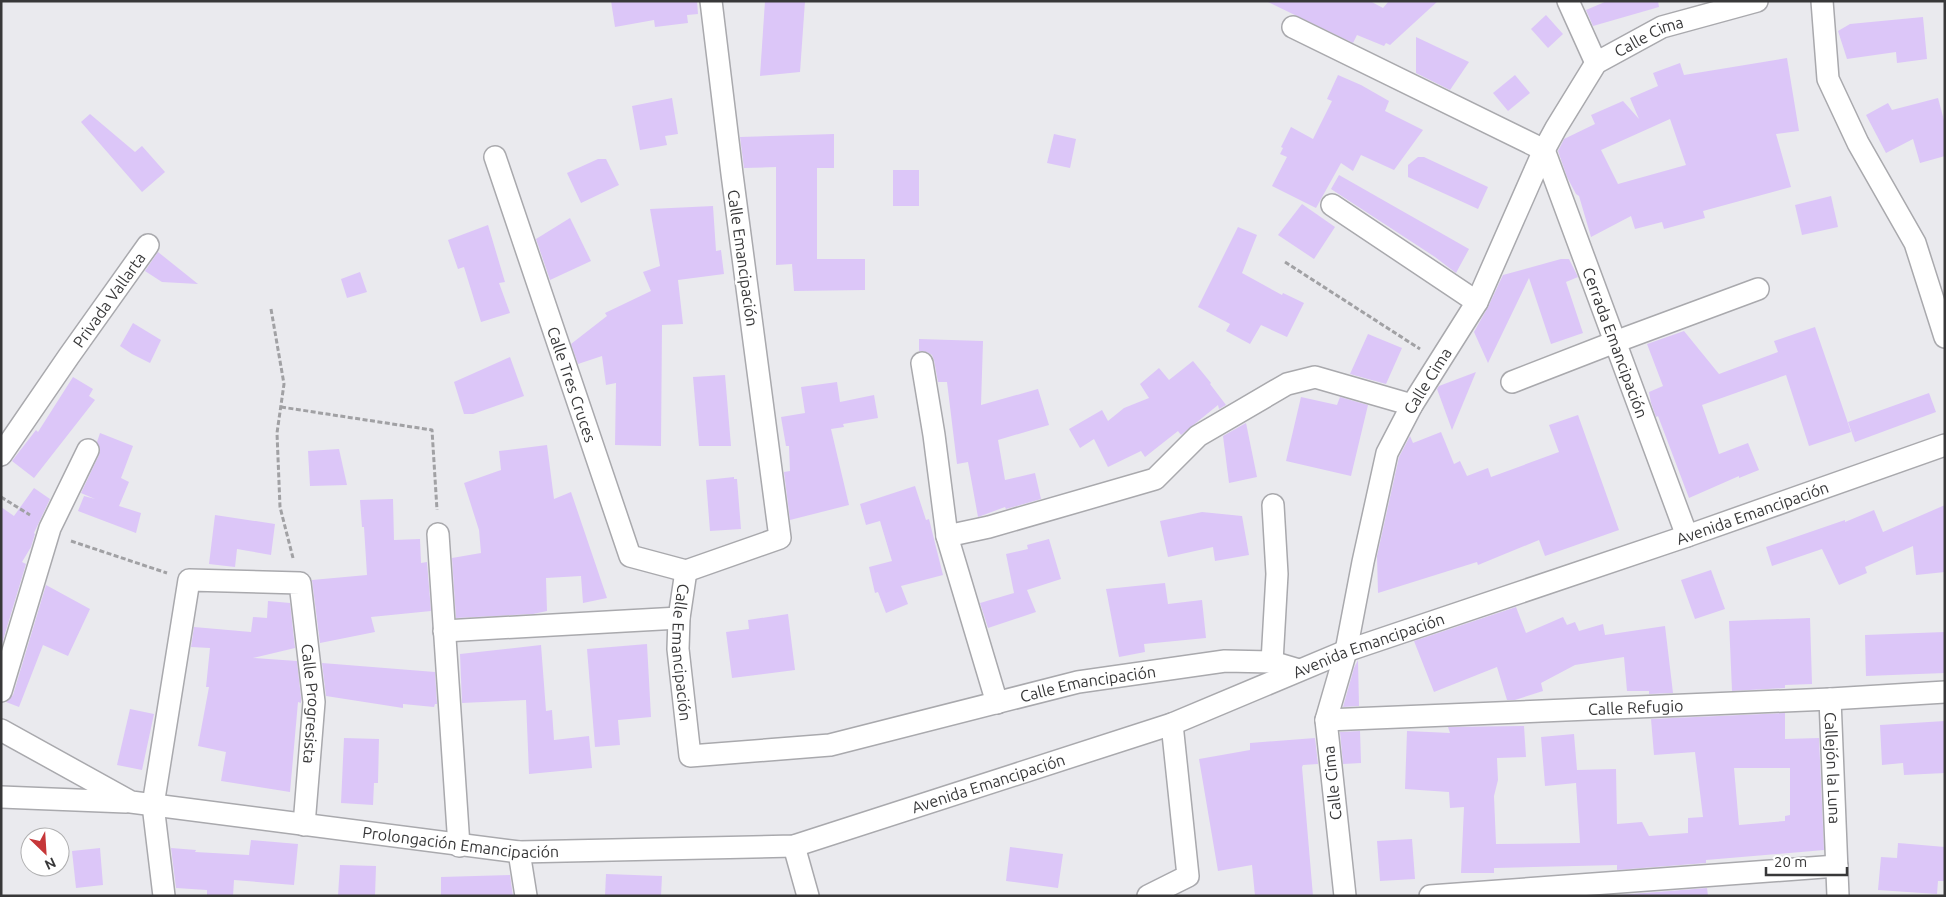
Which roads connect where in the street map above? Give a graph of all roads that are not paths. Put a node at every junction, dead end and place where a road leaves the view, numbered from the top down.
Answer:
1 (711, 1) edge
2 (1568, 1) edge
3 (1757, 1) edge
4 (1822, 1) edge
5 (1293, 27) dead end
6 (1596, 63) junction
7 (1544, 150) junction
8 (495, 157) dead end
9 (1332, 205) dead end
10 (148, 245) dead end
11 (1758, 289) dead end
12 (1477, 302) junction
13 (1945, 337) edge
14 (1615, 342) junction
15 (922, 362) dead end
16 (1512, 382) dead end
17 (1412, 406) junction
18 (1945, 445) edge
19 (88, 450) dead end
20 (1, 455) edge
21 (1273, 506) dead end
22 (438, 534) road end
23 (947, 536) junction
24 (1687, 536) junction
25 (686, 571) junction
26 (679, 618) junction
27 (444, 631) junction
28 (1346, 651) junction
29 (1272, 662) junction
30 (1299, 670) junction
31 (1, 691) edge
32 (1945, 692) edge
33 (1830, 699) junction
34 (997, 702) junction
35 (1326, 720) junction
36 (1172, 724) junction
37 (1, 730) edge
38 (1, 797) edge
39 (131, 802) junction
40 (154, 805) junction
41 (304, 825) junction
42 (459, 846) junction
43 (794, 846) junction
44 (519, 852) junction
45 (1837, 866) junction
46 (164, 896) edge
47 (526, 896) edge
48 (808, 896) edge
49 (1148, 896) edge
50 (1345, 896) edge
51 (1430, 896) edge
52 (1838, 896) edge

1 - 25 street, Calle Emancipación
2 - 6 street
3 - 6 street, Calle Cima
4 - 13 street
5 - 7 street
6 - 7 street, Calle Cima
7 - 12 street, Calle Cima
7 - 14 street, Cerrada Emancipación
8 - 25 street, Calle Tres Cruces
9 - 12 street
10 - 20 street, Privada Vallarta
11 - 14 street
12 - 17 street, Calle Cima
14 - 16 street
14 - 24 street, Cerrada Emancipación
15 - 23 street
17 - 23 street
17 - 28 street, Calle Cima
18 - 24 street, Avenida Emancipación
19 - 31 street
21 - 29 street
22 - 27 street
23 - 34 street
24 - 28 street, Avenida Emancipación
25 - 26 street, Calle Emancipación
26 - 27 street
26 - 34 street, Calle Emancipación
27 - 42 street
28 - 30 street, Avenida Emancipación
28 - 35 street, Calle Cima
29 - 30 street, Calle Emancipación
29 - 34 street, Calle Emancipación
30 - 36 street, Avenida Emancipación
32 - 33 street, Calle Refugio
33 - 35 street, Calle Refugio
33 - 45 street, Callejón la Luna
35 - 50 street, Calle Cima
36 - 43 street, Avenida Emancipación
36 - 49 street
37 - 39 street, Prolongación Emancipación
38 - 39 street, Prolongación Emancipación
39 - 40 street, Prolongación Emancipación
40 - 41 street, Prolongación Emancipación
40 - 41 street, Calle Progresista
40 - 46 street
41 - 42 street, Prolongación Emancipación
42 - 44 street, Prolongación Emancipación
43 - 44 street, Prolongación Emancipación
43 - 48 street
44 - 47 street
45 - 51 street
45 - 52 street, Callejón la Luna

